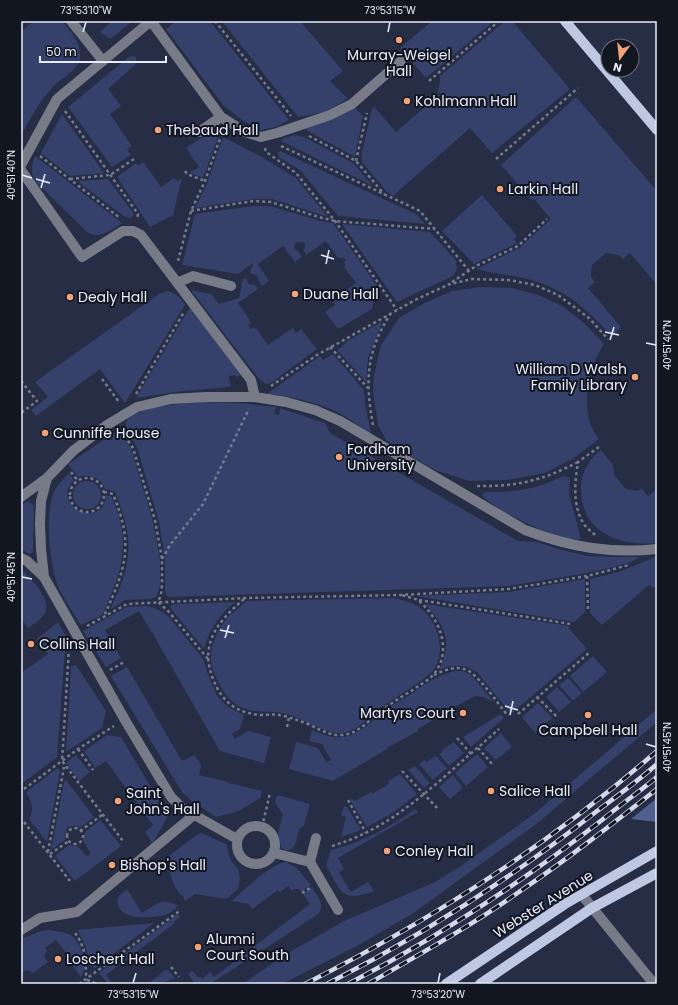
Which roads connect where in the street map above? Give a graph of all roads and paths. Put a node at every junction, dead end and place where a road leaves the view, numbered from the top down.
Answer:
1 (70, 21) edge
2 (151, 21) edge
3 (499, 21) edge
4 (565, 21) edge
5 (103, 61) junction
6 (402, 61) dead end
7 (429, 82) dead end
8 (578, 88) dead end
9 (57, 99) junction
10 (367, 113) dead end
11 (224, 118) junction
12 (657, 130) edge
13 (199, 132) dead end
14 (261, 137) junction
15 (30, 149) junction
16 (134, 159) dead end
17 (496, 159) dead end
18 (356, 161) dead end
19 (21, 165) edge
20 (21, 170) edge
21 (185, 171) dead end
22 (110, 175) junction
23 (70, 179) junction
24 (205, 181) junction
25 (191, 211) junction
26 (547, 218) dead end
27 (335, 220) junction
28 (435, 229) junction
29 (133, 231) junction
30 (469, 271) junction
31 (174, 280) junction
32 (450, 284) junction
33 (231, 286) dead end
34 (190, 301) junction
35 (397, 310) junction
36 (392, 313) junction
37 (608, 339) dead end
38 (330, 347) junction
39 (102, 379) dead end
40 (21, 381) edge
41 (368, 388) junction
42 (135, 395) dead end
43 (255, 397) junction
44 (21, 413) edge
45 (123, 416) junction
46 (110, 423) junction
47 (378, 444) junction
48 (598, 447) dead end
49 (578, 462) junction
50 (47, 478) junction
51 (476, 486) dead end
52 (104, 492) junction
53 (21, 497) edge
54 (596, 536) dead end
55 (657, 549) edge
56 (21, 558) edge
57 (162, 559) junction
58 (633, 563) dead end
59 (587, 576) junction
60 (44, 577) junction
61 (400, 595) junction
62 (245, 598) junction
63 (418, 600) junction
64 (158, 602) junction
65 (588, 610) dead end
66 (105, 616) junction
67 (571, 624) dead end
68 (75, 632) junction
69 (590, 652) dead end
70 (208, 659) junction
71 (124, 662) dead end
72 (109, 671) dead end
73 (433, 676) junction
74 (538, 697) junction
75 (518, 714) dead end
76 (508, 716) dead end
77 (289, 717) junction
78 (557, 717) dead end
79 (125, 720) junction
80 (287, 727) dead end
81 (499, 729) dead end
82 (457, 738) dead end
83 (478, 748) junction
84 (78, 749) junction
85 (471, 754) junction
86 (62, 761) junction
87 (493, 765) dead end
88 (64, 766) junction
89 (93, 770) dead end
90 (402, 771) dead end
91 (24, 789) dead end
92 (270, 793) dead end
93 (423, 795) junction
94 (348, 800) dead end
95 (439, 810) dead end
96 (102, 815) junction
97 (194, 815) junction
98 (24, 822) dead end
99 (262, 827) junction
100 (80, 831) junction
101 (366, 833) junction
102 (316, 838) dead end
103 (237, 839) junction
104 (69, 841) junction
105 (123, 841) dead end
106 (332, 846) dead end
107 (657, 851) edge
108 (49, 853) junction
109 (274, 853) junction
110 (310, 862) junction
111 (657, 873) edge
112 (70, 880) dead end
113 (582, 895) junction
114 (592, 908) junction
115 (181, 910) dead end
116 (338, 910) dead end
117 (21, 930) edge
118 (74, 933) dead end
119 (171, 967) dead end
120 (179, 977) dead end
121 (86, 980) junction
122 (80, 984) edge
123 (98, 984) edge
124 (446, 984) edge
125 (480, 984) edge
126 (654, 984) edge

1 - 5 street
2 - 5 street
2 - 11 street
3 - 7 path
4 - 12 main road
5 - 9 street
6 - 14 street
8 - 17 path
9 - 15 street
9 - 22 path
10 - 18 path
11 - 13 street
11 - 14 street
11 - 24 path
14 - 27 path
14 - 28 path
15 - 19 street
15 - 23 path
16 - 22 path
20 - 29 street
21 - 24 path
22 - 23 path
22 - 29 path
23 - 29 path
24 - 25 path
25 - 27 path
25 - 31 path
26 - 30 path
27 - 28 path
27 - 35 path
28 - 30 path
29 - 31 street
30 - 32 path
31 - 33 street
31 - 34 street
32 - 35 path
32 - 37 path
34 - 42 path
34 - 43 street
35 - 36 path
36 - 38 path
36 - 41 path
38 - 41 path
38 - 43 path
39 - 45 path
40 - 44 path
41 - 47 path
43 - 45 street
43 - 47 street
43 - 57 path
45 - 46 street
46 - 50 street
46 - 57 path
47 - 55 street
48 - 49 path
49 - 51 path
49 - 54 path
50 - 53 street
50 - 60 street
52 - 52 path
52 - 66 path
56 - 60 street
57 - 64 path
58 - 59 path
59 - 61 path
59 - 65 path
60 - 68 street
61 - 62 path
61 - 63 path
62 - 64 path
62 - 70 path
63 - 67 path
63 - 73 path
64 - 66 path
64 - 70 path
66 - 68 path
68 - 79 street
68 - 86 path
69 - 74 path
70 - 77 path
71 - 72 path
73 - 76 path
73 - 77 path
74 - 75 path
74 - 78 path
77 - 80 path
79 - 84 path
79 - 97 street
81 - 83 path
82 - 85 path
83 - 85 path
83 - 87 path
84 - 86 path
84 - 89 path
85 - 93 path
86 - 88 path
86 - 91 path
88 - 96 path
88 - 108 path
90 - 93 path
92 - 99 path
93 - 95 path
93 - 101 path
94 - 101 path
96 - 100 path
96 - 105 path
97 - 103 street
97 - 117 street
98 - 108 path
99 - 103 street
99 - 109 street
100 - 104 path
100 - 104 path
101 - 106 path
102 - 110 street
103 - 109 street
104 - 108 path
107 - 113 main road, Webster Avenue
108 - 112 path
109 - 110 street
110 - 116 street
111 - 114 main road, Webster Avenue
113 - 114 street
113 - 124 main road, Webster Avenue
114 - 125 main road, Webster Avenue
114 - 126 street
115 - 121 path
118 - 121 path
119 - 120 path
121 - 122 path
121 - 123 path

